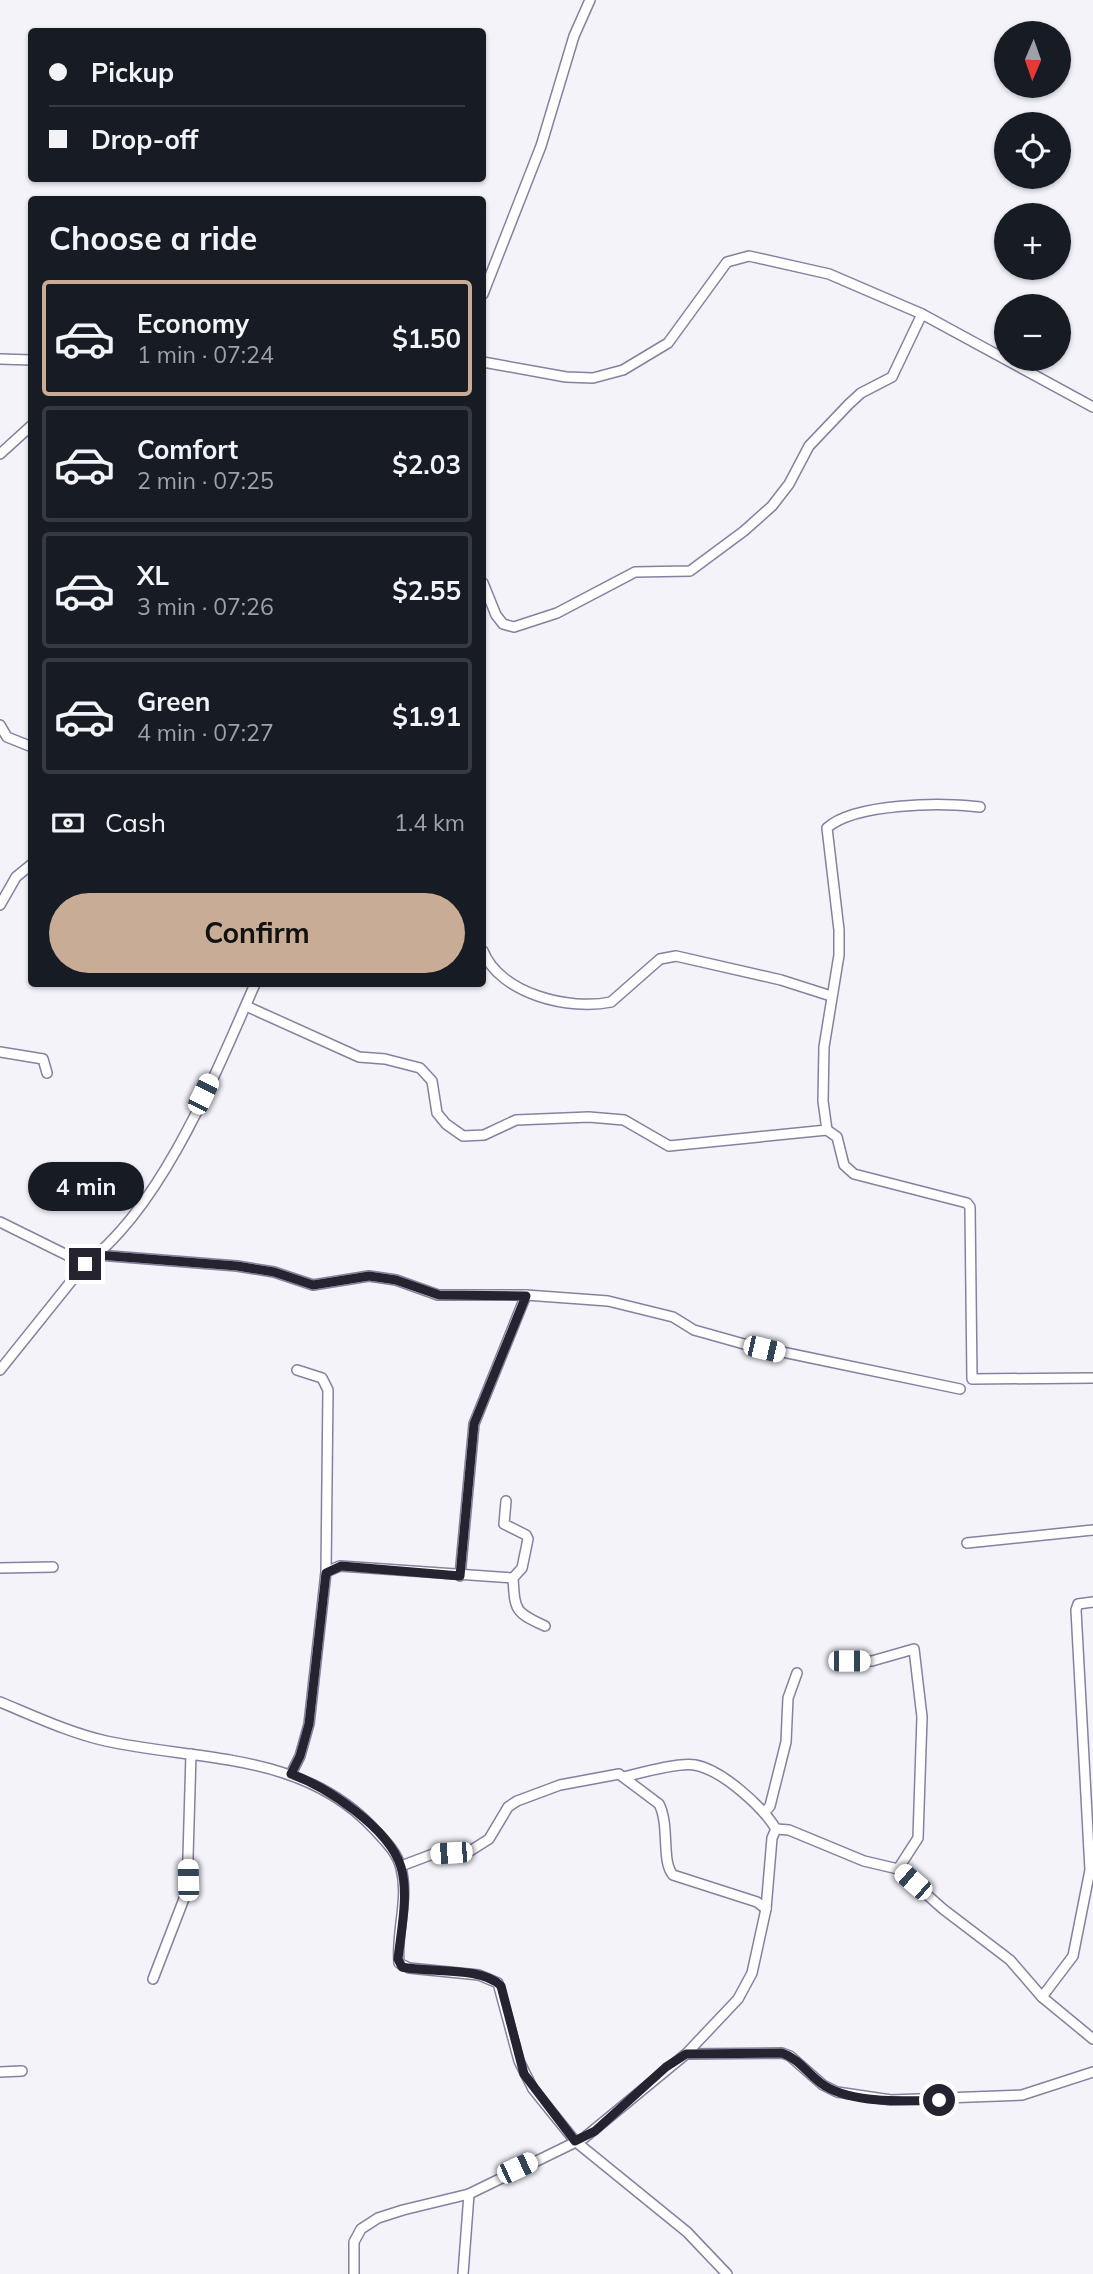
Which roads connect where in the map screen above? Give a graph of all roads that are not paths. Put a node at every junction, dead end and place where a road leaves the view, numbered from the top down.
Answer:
1 (590, 0) edge
2 (486, 287) edge
3 (922, 314) junction
4 (0, 359) edge
5 (28, 360) edge
6 (486, 363) edge
7 (1093, 407) edge
8 (28, 429) edge
9 (0, 454) edge
10 (486, 590) edge
11 (0, 725) edge
12 (28, 745) edge
13 (980, 807) dead end
14 (28, 867) edge
15 (0, 905) edge
16 (486, 955) edge
17 (254, 987) edge
18 (831, 996) junction
19 (246, 1006) junction
20 (0, 1052) edge
21 (47, 1073) dead end
22 (827, 1130) junction
23 (0, 1223) edge
24 (98, 1255) junction
25 (85, 1264) junction
26 (526, 1296) junction
27 (0, 1370) edge
28 (297, 1370) dead end
29 (1093, 1378) edge
30 (960, 1389) dead end
31 (506, 1501) dead end
32 (1093, 1530) edge
33 (967, 1543) dead end
34 (53, 1567) dead end
35 (0, 1568) edge
36 (326, 1573) junction
37 (460, 1576) junction
38 (513, 1578) junction
39 (1093, 1602) edge
40 (545, 1626) dead end
41 (849, 1661) dead end
42 (797, 1673) dead end
43 (0, 1702) edge
44 (191, 1754) junction
45 (291, 1774) junction
46 (624, 1777) junction
47 (765, 1812) junction
48 (776, 1829) junction
49 (1092, 1846) edge
50 (401, 1866) junction
51 (898, 1869) junction
52 (766, 1909) junction
53 (152, 1979) dead end
54 (1042, 1997) junction
55 (1093, 2039) edge
56 (686, 2054) junction
57 (22, 2071) dead end
58 (0, 2072) edge
59 (1093, 2072) edge
60 (575, 2141) junction
61 (469, 2194) junction
62 (354, 2274) edge
63 (463, 2274) edge
64 (727, 2274) edge

1 - 2 street
3 - 6 street
3 - 7 street
3 - 10 street
4 - 5 street
8 - 9 street
11 - 12 street
13 - 18 street
14 - 15 street
16 - 18 street
17 - 19 street
18 - 22 street
19 - 22 street
19 - 24 street
20 - 21 street
22 - 29 street
23 - 25 street
24 - 25 street
24 - 26 street
25 - 27 street
26 - 30 street
26 - 37 street
28 - 36 street
31 - 38 street
32 - 33 street
34 - 35 street
36 - 37 street
36 - 45 street
37 - 38 street
38 - 40 street
39 - 49 street
41 - 51 street
42 - 47 street
43 - 44 street
44 - 45 street
44 - 53 street
45 - 50 street
46 - 47 street
46 - 50 street
46 - 52 street
47 - 48 street
48 - 51 street
48 - 52 street
49 - 54 street
50 - 60 street
51 - 54 street
52 - 56 street
54 - 55 street
56 - 59 street
56 - 60 street
57 - 58 street
60 - 61 street
60 - 64 street
61 - 62 street
61 - 63 street

